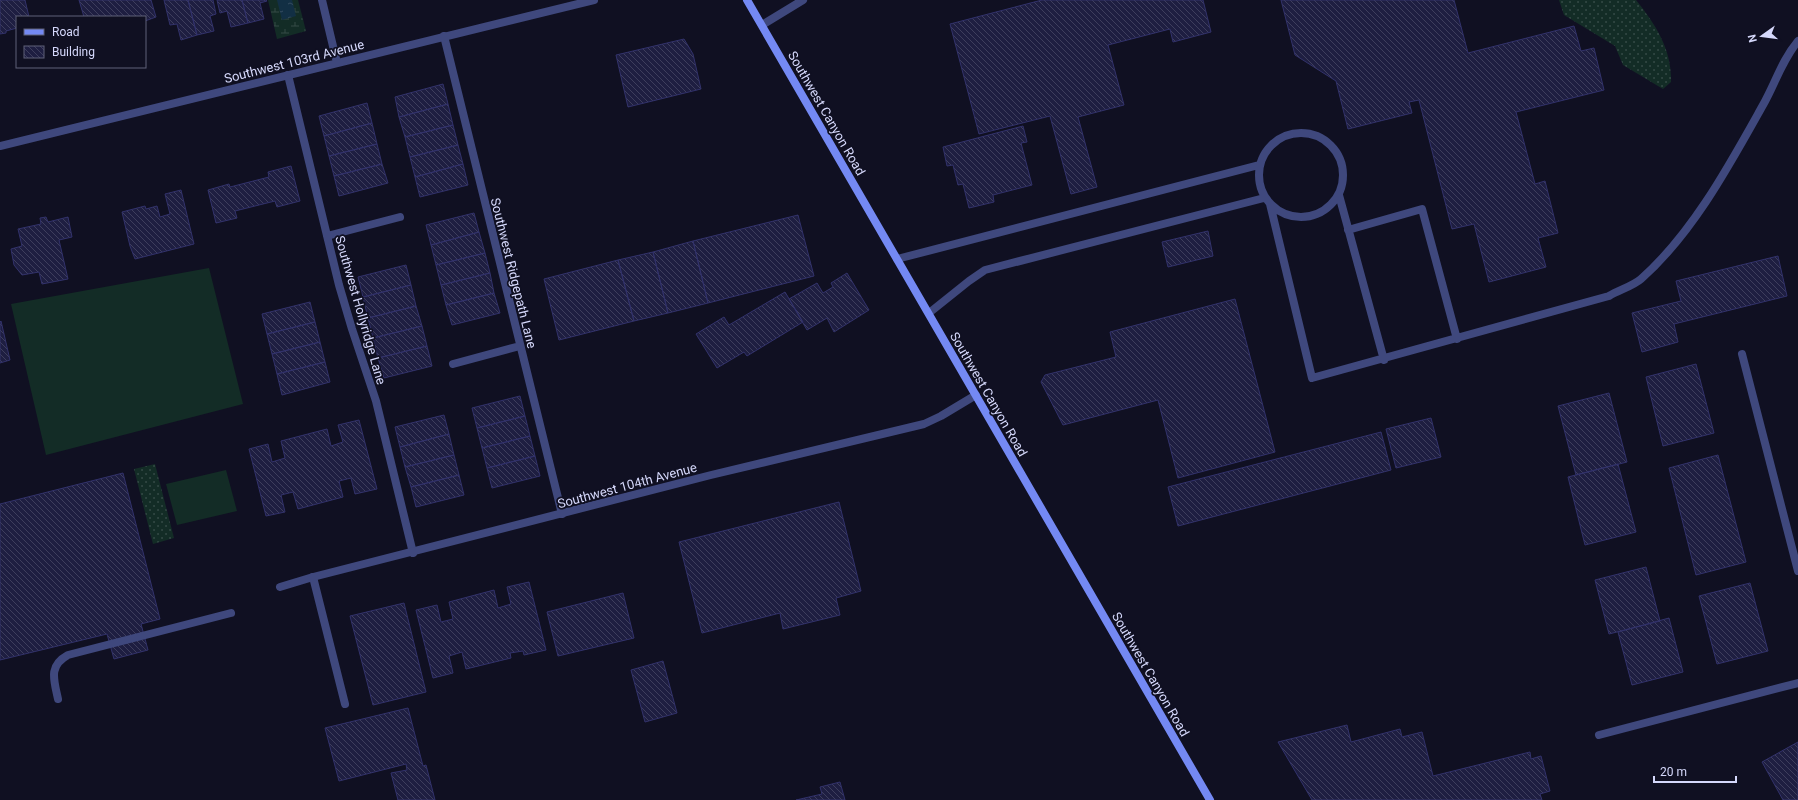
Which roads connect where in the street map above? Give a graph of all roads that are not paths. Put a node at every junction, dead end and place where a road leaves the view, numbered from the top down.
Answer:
1 (322, 0) edge
2 (594, 0) edge
3 (747, 0) edge
4 (803, 0) edge
5 (762, 25) junction
6 (444, 36) junction
7 (1798, 41) edge
8 (337, 63) junction
9 (288, 75) junction
10 (0, 146) edge
11 (1259, 165) junction
12 (1339, 195) junction
13 (1267, 201) junction
14 (400, 217) dead end
15 (1348, 230) junction
16 (327, 236) junction
17 (897, 259) junction
18 (929, 313) junction
19 (1457, 339) junction
20 (520, 346) junction
21 (1742, 354) dead end
22 (1384, 360) junction
23 (453, 364) dead end
24 (976, 395) junction
25 (562, 514) junction
26 (413, 552) junction
27 (1798, 571) edge
28 (313, 577) junction
29 (280, 588) dead end
30 (231, 613) dead end
31 (1798, 683) edge
32 (58, 698) dead end
33 (345, 704) dead end
34 (1599, 735) dead end
35 (1210, 800) edge

1 - 8 street
2 - 6 street, Southwest 103rd Avenue
3 - 5 main road, Southwest Canyon Road
4 - 5 street
5 - 17 main road, Southwest Canyon Road
6 - 8 street, Southwest 103rd Avenue
6 - 20 street, Southwest Ridgepath Lane
7 - 19 street
8 - 9 street, Southwest 103rd Avenue
9 - 10 street, Southwest 103rd Avenue
9 - 16 street, Southwest Hollyridge Lane
11 - 12 street
11 - 13 street
11 - 17 street
12 - 13 street
12 - 15 street
13 - 18 street
13 - 22 street
14 - 16 street
15 - 19 street
15 - 22 street
16 - 26 street, Southwest Hollyridge Lane
17 - 18 main road, Southwest Canyon Road
18 - 24 main road, Southwest Canyon Road
19 - 22 street
20 - 23 street
20 - 25 street, Southwest Ridgepath Lane
21 - 27 street
24 - 25 street, Southwest 104th Avenue
24 - 35 main road, Southwest Canyon Road
25 - 26 street, Southwest 104th Avenue
26 - 28 street, Southwest 104th Avenue
28 - 29 street, Southwest 104th Avenue
28 - 33 street
30 - 32 street
31 - 34 street

